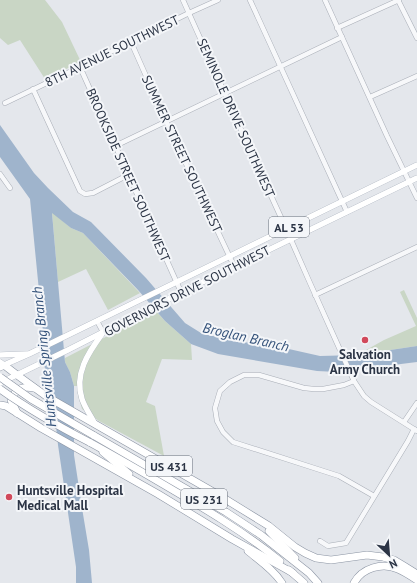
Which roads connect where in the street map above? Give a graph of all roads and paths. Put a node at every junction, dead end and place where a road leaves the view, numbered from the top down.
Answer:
1 (183, 0) edge
2 (218, 0) edge
3 (250, 0) edge
4 (324, 0) edge
5 (399, 0) edge
6 (189, 13) junction
7 (337, 28) junction
8 (342, 37) junction
9 (417, 38) edge
10 (131, 42) junction
11 (280, 66) junction
12 (80, 68) junction
13 (417, 76) edge
14 (33, 89) junction
15 (225, 93) junction
16 (370, 97) junction
17 (5, 103) dead end
18 (166, 121) junction
19 (115, 146) junction
20 (417, 165) edge
21 (404, 172) junction
22 (0, 174) edge
23 (128, 175) junction
24 (417, 178) edge
25 (409, 182) junction
26 (10, 188) dead end
27 (417, 198) edge
28 (342, 201) junction
29 (347, 212) junction
30 (287, 228) junction
31 (291, 238) junction
32 (417, 246) edge
33 (229, 256) junction
34 (234, 266) junction
35 (177, 282) junction
36 (181, 292) junction
37 (316, 295) junction
38 (97, 321) junction
39 (103, 332) junction
40 (0, 354) edge
41 (29, 354) junction
42 (1, 365) edge
43 (17, 375) junction
44 (0, 377) edge
45 (354, 381) junction
46 (0, 383) edge
47 (36, 388) junction
48 (0, 389) edge
49 (417, 403) edge
50 (2, 404) edge
51 (17, 414) junction
52 (404, 422) junction
53 (95, 424) junction
54 (416, 430) edge
55 (91, 443) junction
56 (144, 486) junction
57 (374, 496) junction
58 (255, 517) junction
59 (232, 539) junction
60 (320, 541) dead end
61 (293, 573) junction
62 (309, 573) junction
63 (417, 574) edge
64 (417, 580) edge
65 (282, 583) edge
66 (304, 583) edge
67 (318, 583) edge
68 (354, 583) edge

1 - 6 street, SEMINOLE DRIVE SOUTHWEST
2 - 6 street, 8TH AVENUE SOUTHWEST
3 - 11 street
4 - 7 street
5 - 7 street
5 - 9 street
6 - 10 street, 8TH AVENUE SOUTHWEST
6 - 15 street, SEMINOLE DRIVE SOUTHWEST
7 - 8 street
8 - 11 street
8 - 16 street
10 - 12 street, 8TH AVENUE SOUTHWEST
10 - 18 street, SUMMER STREET SOUTHWEST
11 - 15 street
11 - 28 street
12 - 14 street, 8TH AVENUE SOUTHWEST
12 - 19 street, BROOKSIDE STREET SOUTHWEST
13 - 16 street
14 - 17 street, 8TH AVENUE SOUTHWEST
14 - 23 street
15 - 18 street
15 - 30 street, SEMINOLE DRIVE SOUTHWEST
16 - 21 street
18 - 19 street
18 - 33 street, SUMMER STREET SOUTHWEST
19 - 23 street, BROOKSIDE STREET SOUTHWEST
20 - 21 main road, GOVERNORS DRIVE SOUTHWEST / AL 53
21 - 25 street
21 - 28 main road, GOVERNORS DRIVE SOUTHWEST / AL 53
22 - 26 street
23 - 35 street, BROOKSIDE STREET SOUTHWEST
24 - 25 main road, GOVERNORS DRIVE SOUTHWEST / AL 53
25 - 27 street
25 - 29 main road, GOVERNORS DRIVE SOUTHWEST / AL 53
28 - 29 street
28 - 30 main road, GOVERNORS DRIVE SOUTHWEST / AL 53
29 - 31 main road, GOVERNORS DRIVE SOUTHWEST / AL 53
30 - 31 street, SEMINOLE DRIVE SOUTHWEST
30 - 33 main road, GOVERNORS DRIVE SOUTHWEST / AL 53
31 - 34 main road, GOVERNORS DRIVE SOUTHWEST / AL 53
31 - 37 street, SEMINOLE DRIVE SOUTHWEST
32 - 37 street
33 - 34 street, SUMMER STREET SOUTHWEST
33 - 35 main road, GOVERNORS DRIVE SOUTHWEST / AL 53
34 - 36 main road, GOVERNORS DRIVE SOUTHWEST / AL 53
35 - 36 street, BROOKSIDE STREET SOUTHWEST
35 - 38 main road, GOVERNORS DRIVE SOUTHWEST / AL 53
36 - 39 main road, GOVERNORS DRIVE SOUTHWEST / AL 53
37 - 45 street, SEMINOLE DRIVE SOUTHWEST
38 - 39 street
38 - 41 main road, GOVERNORS DRIVE SOUTHWEST / AL 53
39 - 43 main road, GOVERNORS DRIVE SOUTHWEST / AL 53
39 - 53 main road
40 - 41 main road
41 - 42 main road, GOVERNORS DRIVE SOUTHWEST
42 - 43 highway, US 431
43 - 46 main road, GOVERNORS DRIVE SOUTHWEST / AL 53
43 - 47 highway, US 431
44 - 62 highway, US 231, bridge
45 - 52 street, SEMINOLE DRIVE SOUTHWEST
45 - 57 street
47 - 51 highway
47 - 53 highway, US 431
48 - 55 highway, US 231, bridge
49 - 52 street
50 - 51 highway, US 431
51 - 56 highway, US 431
52 - 54 street, SEMINOLE DRIVE SOUTHWEST
53 - 58 highway, US 431
54 - 57 street
55 - 56 highway
55 - 61 highway, US 231
56 - 59 highway, US 431
57 - 60 street
58 - 62 highway, US 431
58 - 63 highway
59 - 61 highway, US 431
59 - 65 highway
61 - 66 highway, US 231
62 - 67 highway, US 231
64 - 68 highway

